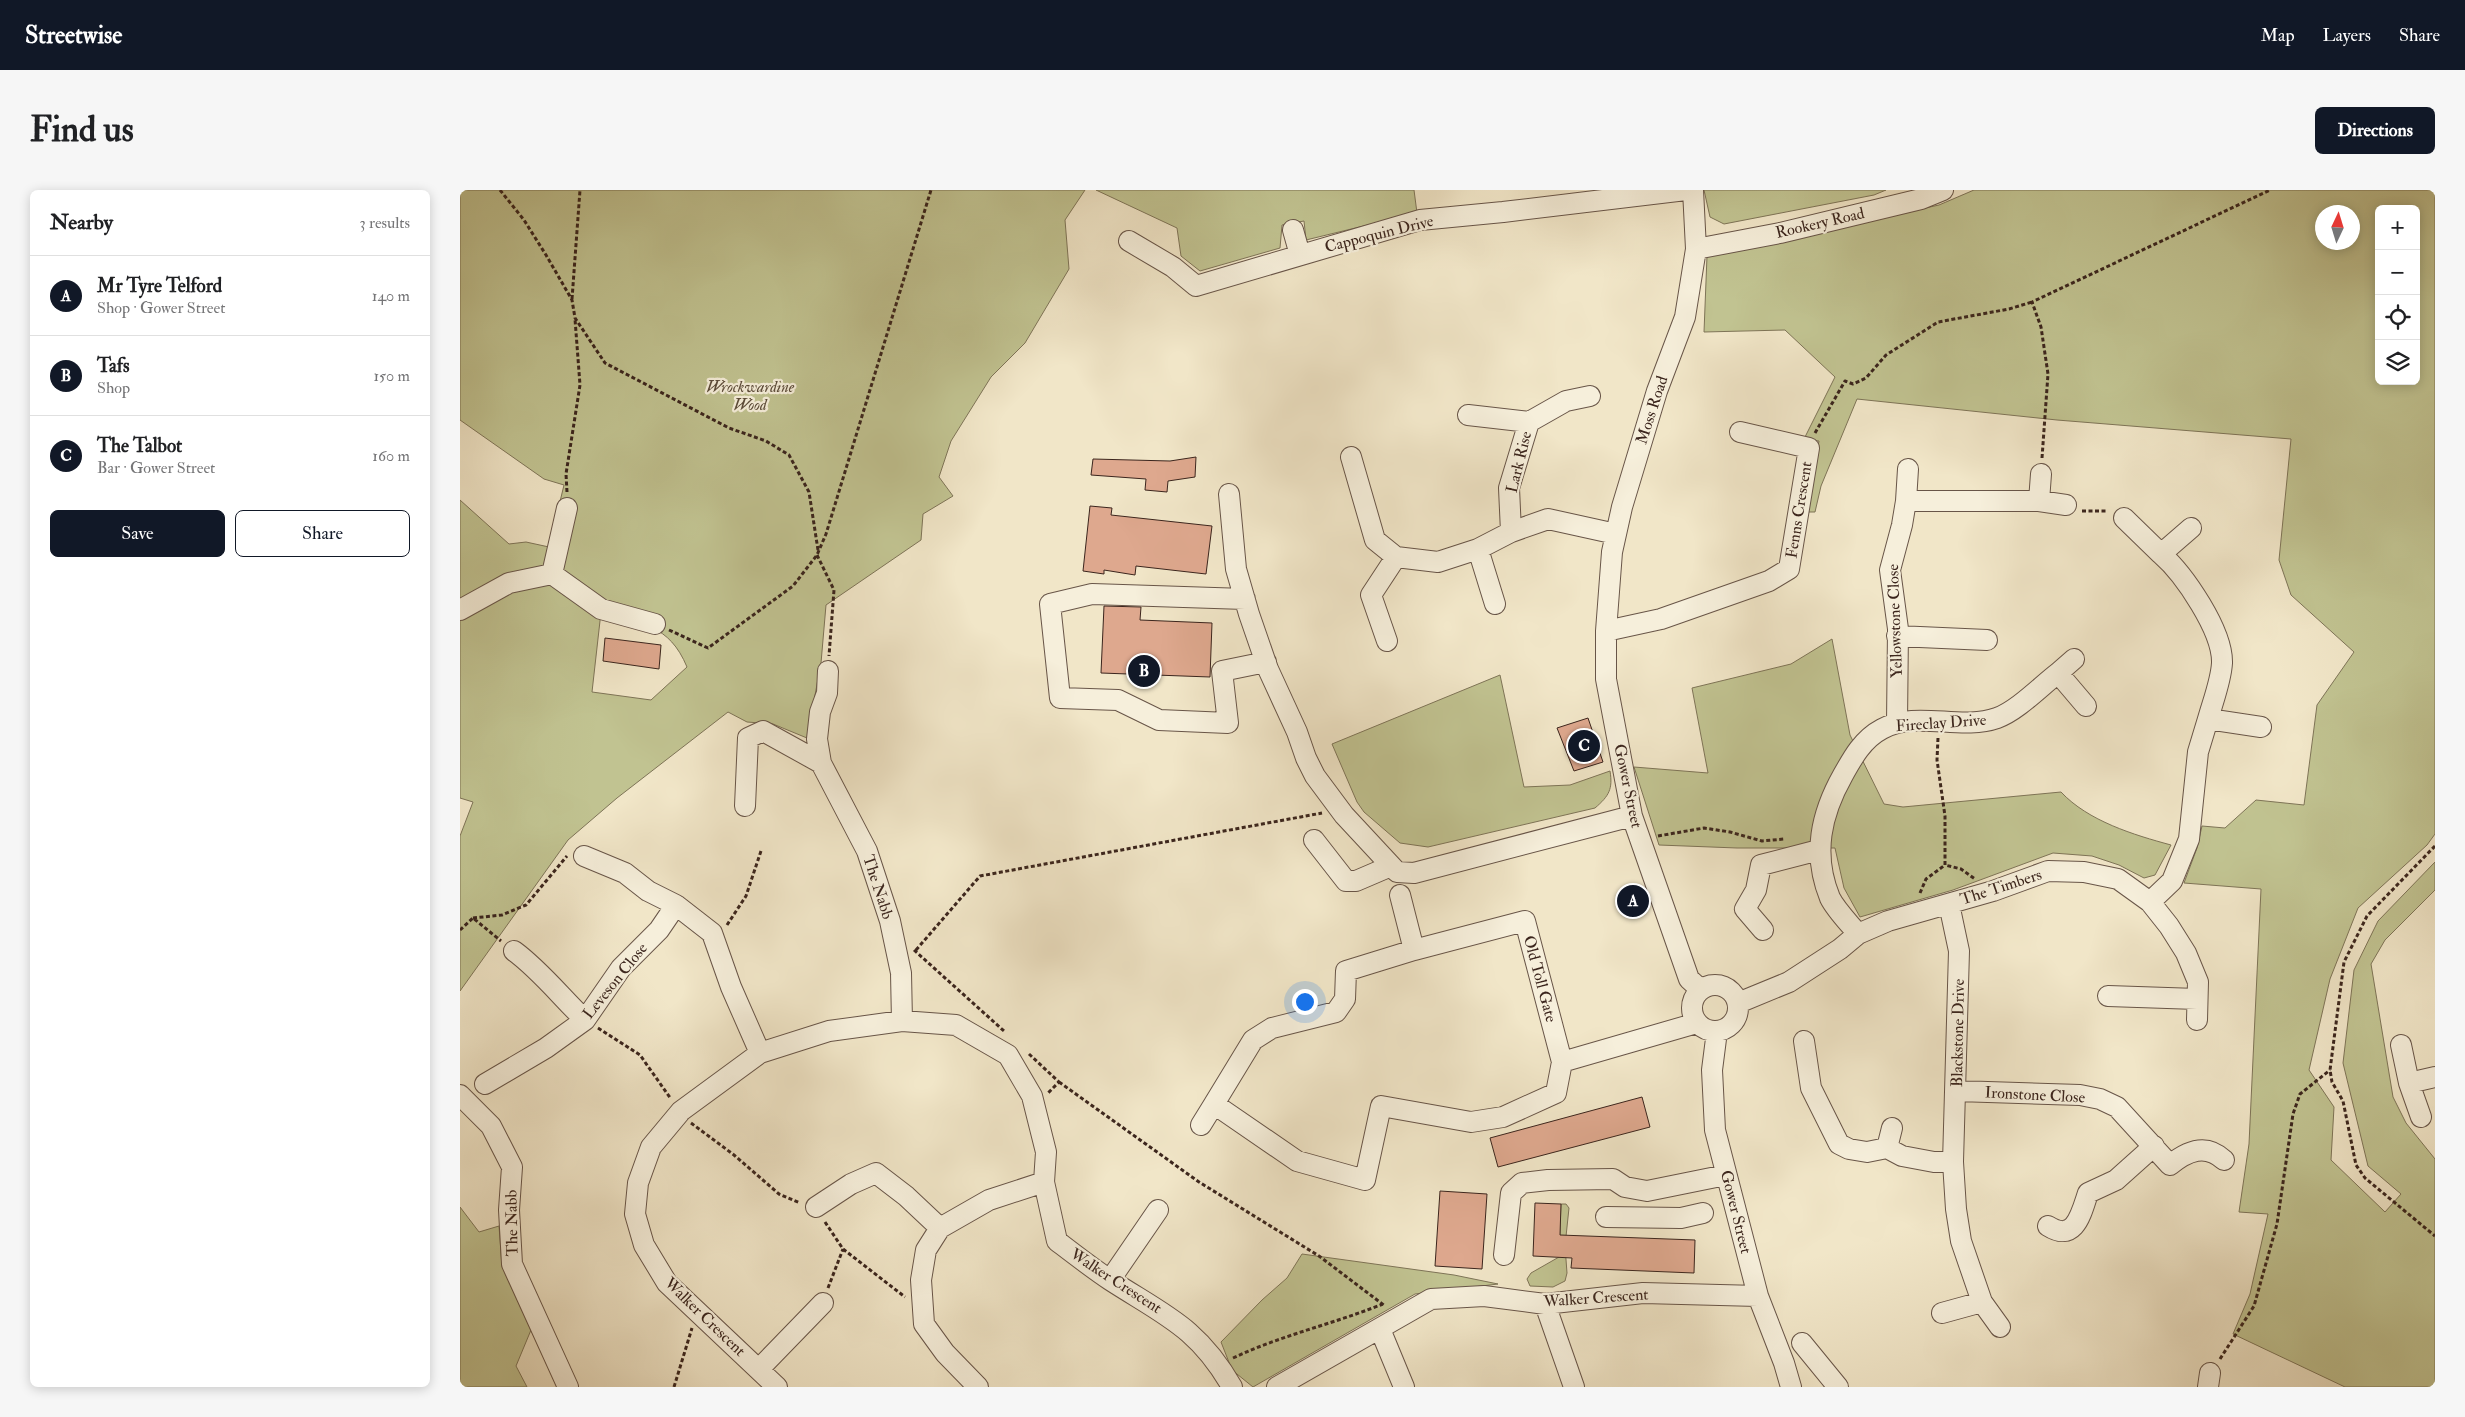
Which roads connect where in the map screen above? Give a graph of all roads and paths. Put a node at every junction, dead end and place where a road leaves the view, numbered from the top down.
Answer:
1 (500, 190) edge
2 (580, 190) edge
3 (931, 190) edge
4 (1686, 190) edge
5 (1693, 190) edge
6 (1942, 190) edge
7 (2270, 190) edge
8 (1293, 230) dead end
9 (1129, 241) dead end
10 (1696, 249) junction
11 (1300, 255) junction
12 (572, 300) junction
13 (2032, 302) junction
14 (575, 318) junction
15 (1590, 396) dead end
16 (1468, 415) dead end
17 (1529, 422) junction
18 (1740, 432) dead end
19 (1809, 448) junction
20 (1351, 457) dead end
21 (1908, 469) dead end
22 (2041, 474) joint
23 (1228, 494) dead end
24 (1906, 501) junction
25 (2039, 502) junction
26 (2066, 505) joint
27 (567, 508) joint
28 (2124, 518) joint
29 (2191, 528) dead end
30 (1511, 532) junction
31 (1616, 534) junction
32 (1478, 549) junction
33 (818, 552) junction
34 (2161, 554) junction
35 (1396, 557) junction
36 (552, 574) junction
37 (1245, 599) junction
38 (1495, 604) dead end
39 (460, 610) edge
40 (655, 624) joint
41 (1606, 631) junction
42 (1898, 636) junction
43 (1987, 640) dead end
44 (1387, 641) dead end
45 (2074, 659) dead end
46 (1266, 662) junction
47 (828, 671) joint
48 (2058, 673) junction
49 (2086, 706) dead end
50 (2208, 719) junction
51 (1939, 722) junction
52 (1897, 723) junction
53 (2261, 727) dead end
54 (820, 763) junction
55 (745, 806) dead end
56 (1340, 809) junction
57 (1632, 816) junction
58 (1640, 839) junction
59 (1789, 839) dead end
60 (1314, 840) dead end
61 (2435, 846) edge
62 (1819, 850) junction
63 (760, 851) dead end
64 (584, 856) joint
65 (1945, 864) junction
66 (1391, 866) junction
67 (1983, 894) junction
68 (1400, 895) dead end
69 (2150, 902) junction
70 (1949, 904) junction
71 (676, 905) junction
72 (1920, 912) junction
73 (473, 918) junction
74 (460, 930) edge
75 (1763, 930) dead end
76 (712, 933) junction
77 (1858, 934) junction
78 (916, 950) dead end
79 (1414, 950) junction
80 (514, 951) joint
81 (1700, 989) junction
82 (2108, 996) dead end
83 (2198, 998) junction
84 (1738, 1003) junction
85 (585, 1020) junction
86 (2197, 1020) dead end
87 (902, 1021) junction
88 (1697, 1023) junction
89 (1717, 1031) junction
90 (1804, 1041) dead end
91 (2401, 1045) dead end
92 (760, 1053) junction
93 (1562, 1062) junction
94 (2330, 1070) junction
95 (2435, 1077) edge
96 (1059, 1082) dead end
97 (2409, 1083) junction
98 (485, 1084) dead end
99 (1957, 1091) junction
100 (460, 1095) edge
101 (1214, 1104) junction
102 (2421, 1117) dead end
103 (1201, 1125) dead end
104 (1892, 1128) dead end
105 (2154, 1146) junction
106 (1887, 1148) junction
107 (2224, 1160) dead end
108 (1953, 1162) junction
109 (1726, 1175) junction
110 (1044, 1182) junction
111 (1678, 1185) junction
112 (816, 1207) joint
113 (1158, 1210) dead end
114 (1703, 1213) dead end
115 (1606, 1217) dead end
116 (1681, 1218) junction
117 (2048, 1226) dead end
118 (940, 1228) junction
119 (2435, 1236) edge
120 (843, 1249) junction
121 (1504, 1256) dead end
122 (1110, 1280) junction
123 (1758, 1296) junction
124 (1982, 1302) junction
125 (823, 1303) joint
126 (922, 1303) junction
127 (1383, 1304) junction
128 (1545, 1304) junction
129 (697, 1312) junction
130 (1942, 1313) dead end
131 (1400, 1317) junction
132 (2000, 1327) dead end
133 (1380, 1328) junction
134 (1802, 1342) dead end
135 (1219, 1364) junction
136 (759, 1369) junction
137 (2209, 1380) edge
138 (1827, 1383) edge
139 (568, 1387) edge
140 (674, 1387) edge
141 (777, 1387) edge
142 (978, 1387) edge
143 (1232, 1387) edge
144 (1277, 1387) edge
145 (1404, 1387) edge
146 (1574, 1387) edge
147 (1791, 1387) edge

1 - 12 path
2 - 12 path
3 - 33 path
4 - 11 street, Cappoquin Drive
5 - 10 street, Moss Road
6 - 10 street, Rookery Road
7 - 13 path
8 - 11 street
9 - 11 street, Cappoquin Drive
10 - 31 street, Moss Road
12 - 14 path
13 - 19 path
13 - 22 path
14 - 27 path
14 - 33 path
15 - 17 street
16 - 17 street
17 - 30 street, Lark Rise
18 - 19 street, Fenns Crescent
19 - 41 street, Fenns Crescent
20 - 35 street
21 - 24 street, Yellowstone Close
22 - 25 street
23 - 37 street
24 - 25 street
24 - 42 street, Yellowstone Close
25 - 26 street
26 - 28 path
27 - 36 street
28 - 34 street
29 - 34 street
30 - 31 street
30 - 32 street
31 - 41 street, Moss Road
32 - 35 street
32 - 38 street
33 - 40 path
33 - 47 path
34 - 50 street
35 - 44 street
36 - 39 street
36 - 40 street
37 - 46 street
37 - 46 street
41 - 57 street, Gower Street
42 - 43 street
42 - 52 street, Yellowstone Close
45 - 48 street, Fireclay Drive
46 - 56 street
47 - 54 street
48 - 49 street
48 - 51 street, Fireclay Drive
50 - 53 street
50 - 69 street
51 - 52 street, Fireclay Drive
51 - 65 path
52 - 62 street, Fireclay Drive
54 - 55 street
54 - 87 street, The Nabb
56 - 66 street
56 - 78 path
57 - 58 street, Gower Street
57 - 66 street
58 - 59 path
58 - 81 street, Gower Street
60 - 66 street
61 - 94 path
62 - 75 street
62 - 77 street, Fireclay Drive
63 - 76 path
64 - 71 street
64 - 73 path
65 - 67 path
65 - 72 path
67 - 69 street, The Timbers
67 - 70 street, The Timbers
68 - 79 street
69 - 83 street, The Timbers
70 - 72 street, The Timbers
70 - 99 street, Blackstone Drive
71 - 76 street
71 - 85 street, Leveson Close
72 - 77 street, The Timbers
73 - 74 path
73 - 80 path
76 - 92 street
77 - 84 street, The Timbers
79 - 93 street, Old Toll Gate
79 - 101 street, Old Toll Gate
80 - 85 street
81 - 84 street
81 - 88 street
82 - 83 street
83 - 86 street, The Timbers
84 - 89 street
85 - 98 street, Leveson Close
87 - 92 street, Walker Crescent
87 - 110 street, Walker Crescent
88 - 89 street
88 - 93 street
89 - 109 street, Gower Street
90 - 106 street
91 - 97 street
92 - 129 street, Walker Crescent
93 - 101 street, Old Toll Gate
94 - 119 path
94 - 137 path
95 - 97 street
96 - 127 path
97 - 102 street
99 - 105 street, Ironstone Close
99 - 108 street, Blackstone Drive
100 - 139 street, The Nabb
101 - 103 street, Old Toll Gate
104 - 106 street
105 - 107 street, Ironstone Close
105 - 117 street
106 - 108 street
108 - 124 street, Blackstone Drive
109 - 111 street
109 - 123 street, Gower Street
110 - 118 street
110 - 122 street, Walker Crescent
111 - 116 street
111 - 121 street
112 - 118 street
112 - 120 path
113 - 122 street
114 - 116 street
115 - 116 street
118 - 126 street
120 - 125 path
120 - 126 path
122 - 135 street, Walker Crescent
123 - 128 street, Walker Crescent
123 - 147 street, Gower Street
124 - 130 street
124 - 132 street, Blackstone Drive
125 - 136 street
126 - 142 street
127 - 131 path
127 - 135 path
128 - 131 street, Walker Crescent
128 - 146 street
129 - 136 street, Walker Crescent
129 - 140 path
131 - 133 street, Walker Crescent
133 - 144 street, Walker Crescent
133 - 145 street
134 - 138 street
135 - 143 street, Walker Crescent
136 - 141 street, Walker Crescent

